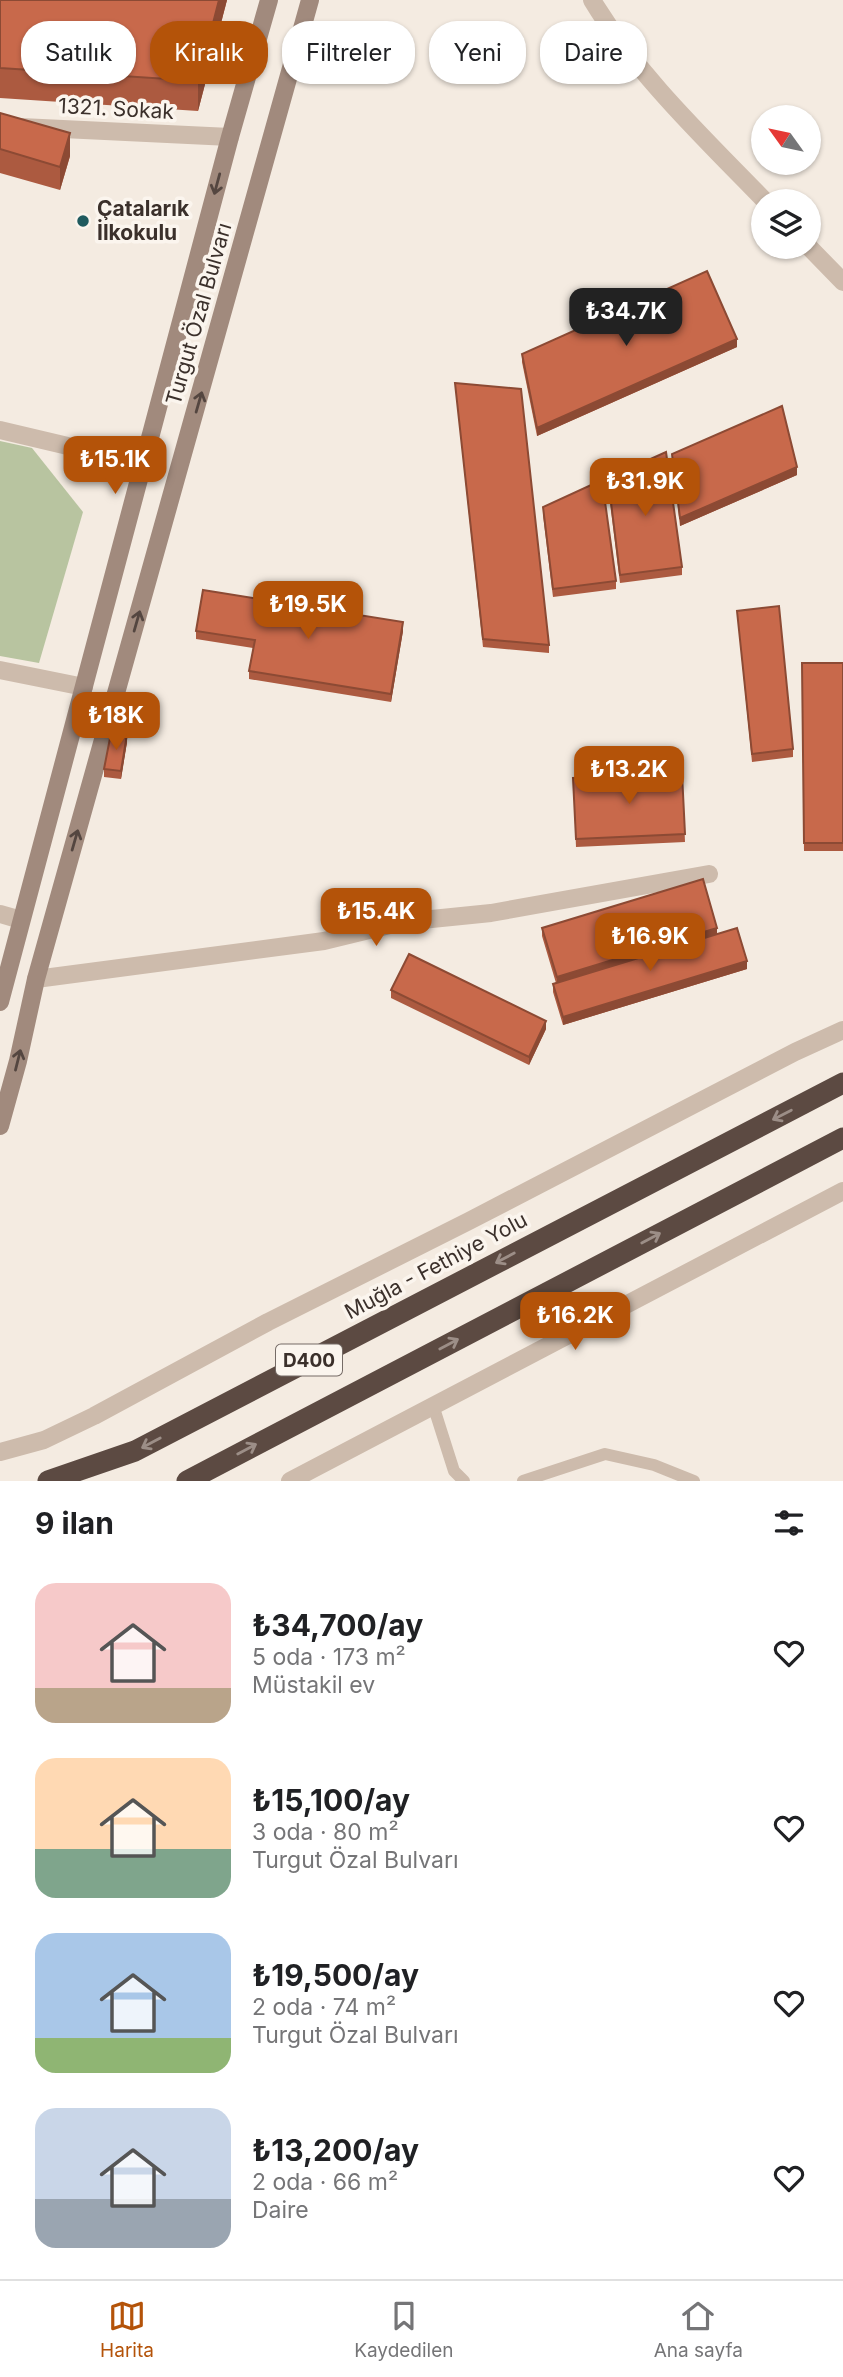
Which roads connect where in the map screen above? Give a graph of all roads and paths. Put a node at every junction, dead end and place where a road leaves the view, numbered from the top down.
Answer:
1 (269, 0) edge
2 (310, 0) edge
3 (592, 0) edge
4 (0, 127) edge
5 (230, 137) junction
6 (753, 189) edge
7 (821, 259) edge
8 (843, 282) edge
9 (0, 430) edge
10 (144, 464) junction
11 (0, 670) edge
12 (84, 687) junction
13 (709, 873) dead end
14 (0, 914) edge
15 (21, 920) junction
16 (36, 979) junction
17 (0, 1002) edge
18 (843, 1030) edge
19 (843, 1083) edge
20 (0, 1126) edge
21 (843, 1138) edge
22 (843, 1191) edge
23 (433, 1405) junction
24 (0, 1451) edge
25 (48, 1481) edge
26 (187, 1481) edge
27 (289, 1481) edge
28 (464, 1481) edge
29 (523, 1481) edge
30 (694, 1481) edge

1 - 5 main road, Turgut Özal Bulvarı
16 -> 2 main road, Turgut Özal Bulvarı
3 - 6 street
4 - 5 street, 1321. Sokak
5 -> 10 main road, Turgut Özal Bulvarı
7 - 8 street
9 - 10 street
10 - 12 main road, Turgut Özal Bulvarı
11 - 12 street
12 - 15 main road, Turgut Özal Bulvarı
13 - 16 street
14 - 15 street
15 - 17 main road, Turgut Özal Bulvarı
20 -> 16 main road, Turgut Özal Bulvarı
18 - 24 street
19 -> 25 highway, Muğla - Fethiye Yolu / D400
26 -> 21 highway, D400
22 - 23 street
23 - 27 street
23 - 28 lane
29 - 30 lane

